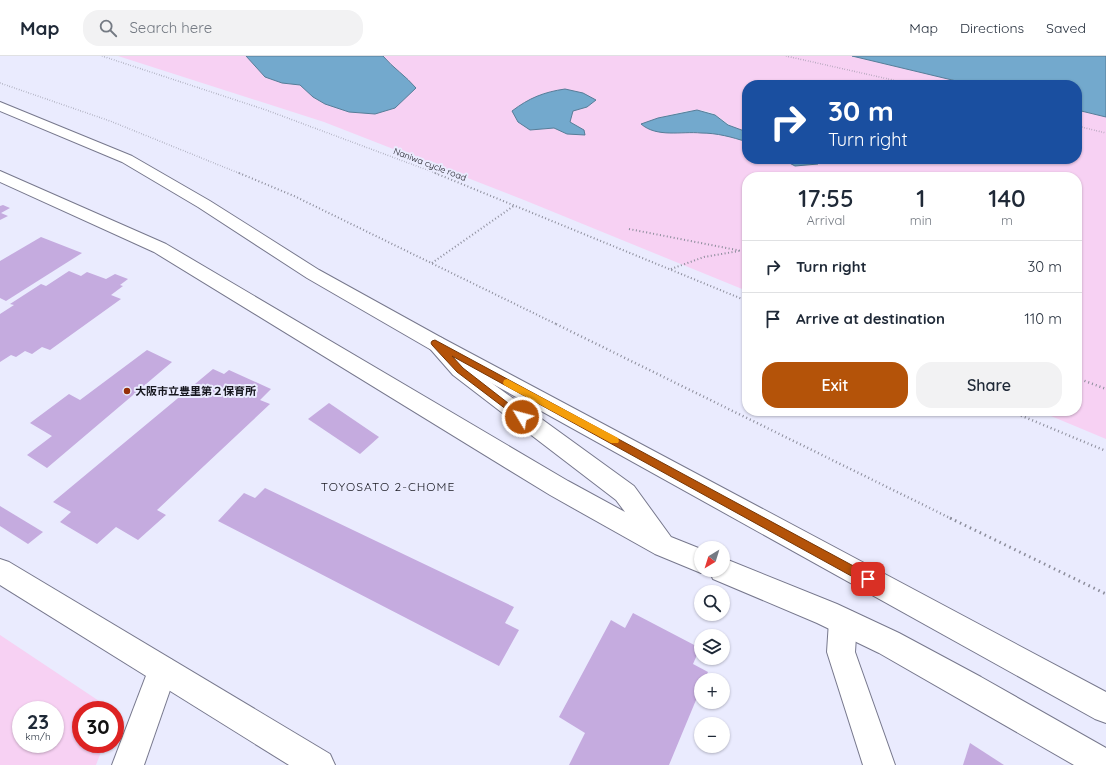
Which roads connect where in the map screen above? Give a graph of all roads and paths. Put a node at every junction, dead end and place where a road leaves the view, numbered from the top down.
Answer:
1 (102, 56) edge
2 (786, 56) edge
3 (893, 80) edge
4 (0, 83) edge
5 (0, 106) edge
6 (1082, 127) edge
7 (1106, 134) edge
8 (0, 176) edge
9 (516, 205) junction
10 (629, 229) dead end
11 (742, 251) edge
12 (742, 251) edge
13 (432, 263) junction
14 (670, 269) junction
15 (742, 299) edge
16 (435, 343) junction
17 (1082, 380) edge
18 (1106, 389) edge
19 (742, 415) edge
20 (744, 416) edge
21 (1022, 416) edge
22 (1106, 451) edge
23 (664, 546) junction
24 (694, 558) edge
25 (0, 571) edge
26 (730, 573) edge
27 (1106, 594) edge
28 (843, 621) junction
29 (162, 670) junction
30 (1106, 708) edge
31 (128, 765) edge
32 (319, 765) edge
33 (879, 765) edge
34 (1105, 765) edge

1 - 9 path, Naniwa cycle road
2 - 3 path
4 - 13 path
5 - 16 street
6 - 7 path
8 - 23 street
9 - 13 path
9 - 14 path, Naniwa cycle road
10 - 12 path
11 - 14 path
13 - 19 path
14 - 15 path, Naniwa cycle road
16 - 23 street
16 - 30 street
17 - 18 path
20 - 27 path
21 - 22 path
23 - 24 street
25 - 29 street
26 - 28 street
28 - 33 street
28 - 34 street
29 - 31 street
29 - 32 street

